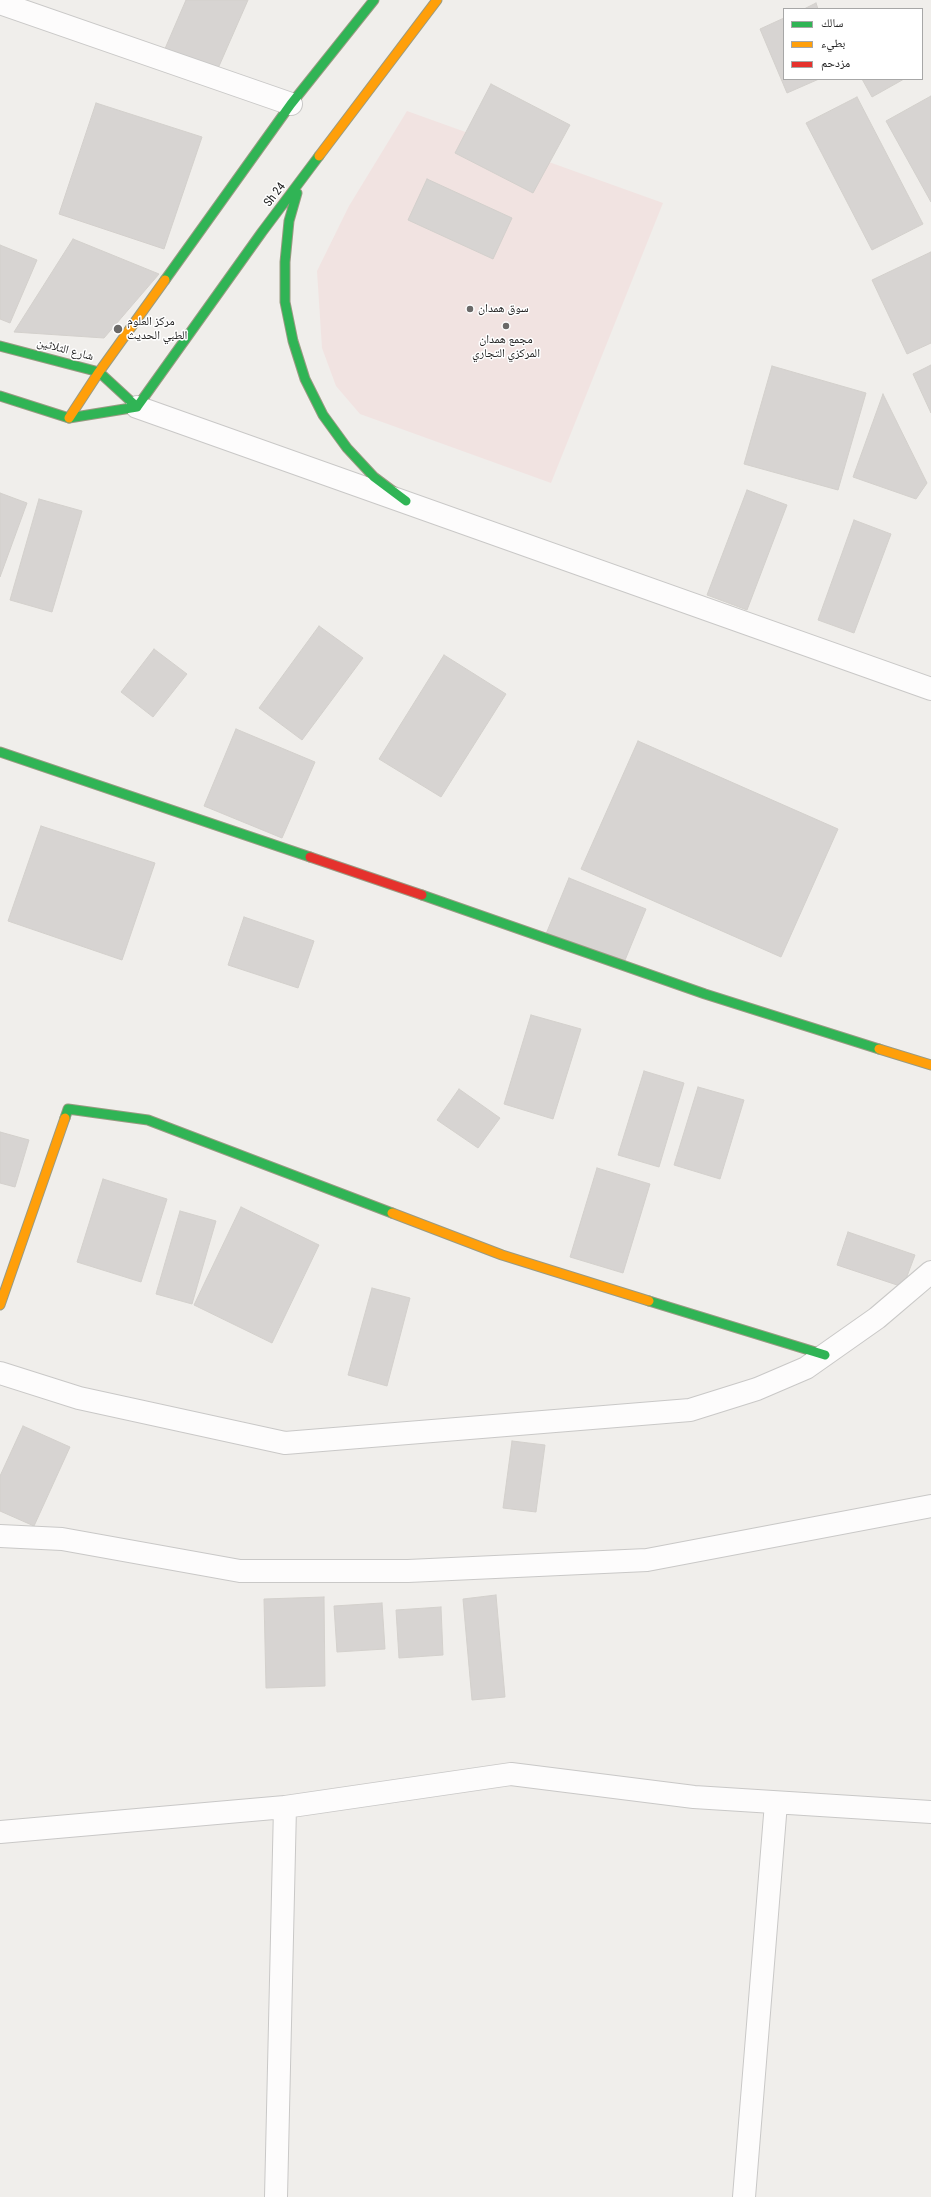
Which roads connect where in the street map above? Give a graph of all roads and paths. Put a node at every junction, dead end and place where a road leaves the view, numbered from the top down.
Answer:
1 (2, 0) edge
2 (374, 0) edge
3 (437, 0) edge
4 (0, 3) edge
5 (291, 104) junction
6 (300, 183) junction
7 (0, 346) edge
8 (99, 372) junction
9 (0, 396) edge
10 (137, 407) junction
11 (69, 418) junction
12 (406, 501) junction
13 (931, 689) edge
14 (0, 752) edge
15 (931, 1065) edge
16 (931, 1272) edge
17 (0, 1305) edge
18 (825, 1355) junction
19 (0, 1372) edge
20 (931, 1506) edge
21 (0, 1536) edge
22 (776, 1803) junction
23 (286, 1807) junction
24 (931, 1812) edge
25 (0, 1832) edge
26 (276, 2197) edge
27 (744, 2197) edge

1 - 4 street
2 - 5 street
3 - 6 street, Sh 24
4 - 5 street
5 - 8 street
6 - 10 street, Sh 24
6 - 12 street
7 - 8 street, شارع الثلاثين
8 - 10 street, شارع الثلاثين
8 - 11 street
9 - 11 street
10 - 11 street
10 - 12 street
12 - 13 street
14 - 15 street
16 - 18 street
17 - 18 street
18 - 19 street
20 - 21 street
22 - 23 street
22 - 24 street
22 - 27 street
23 - 25 street
23 - 26 street

